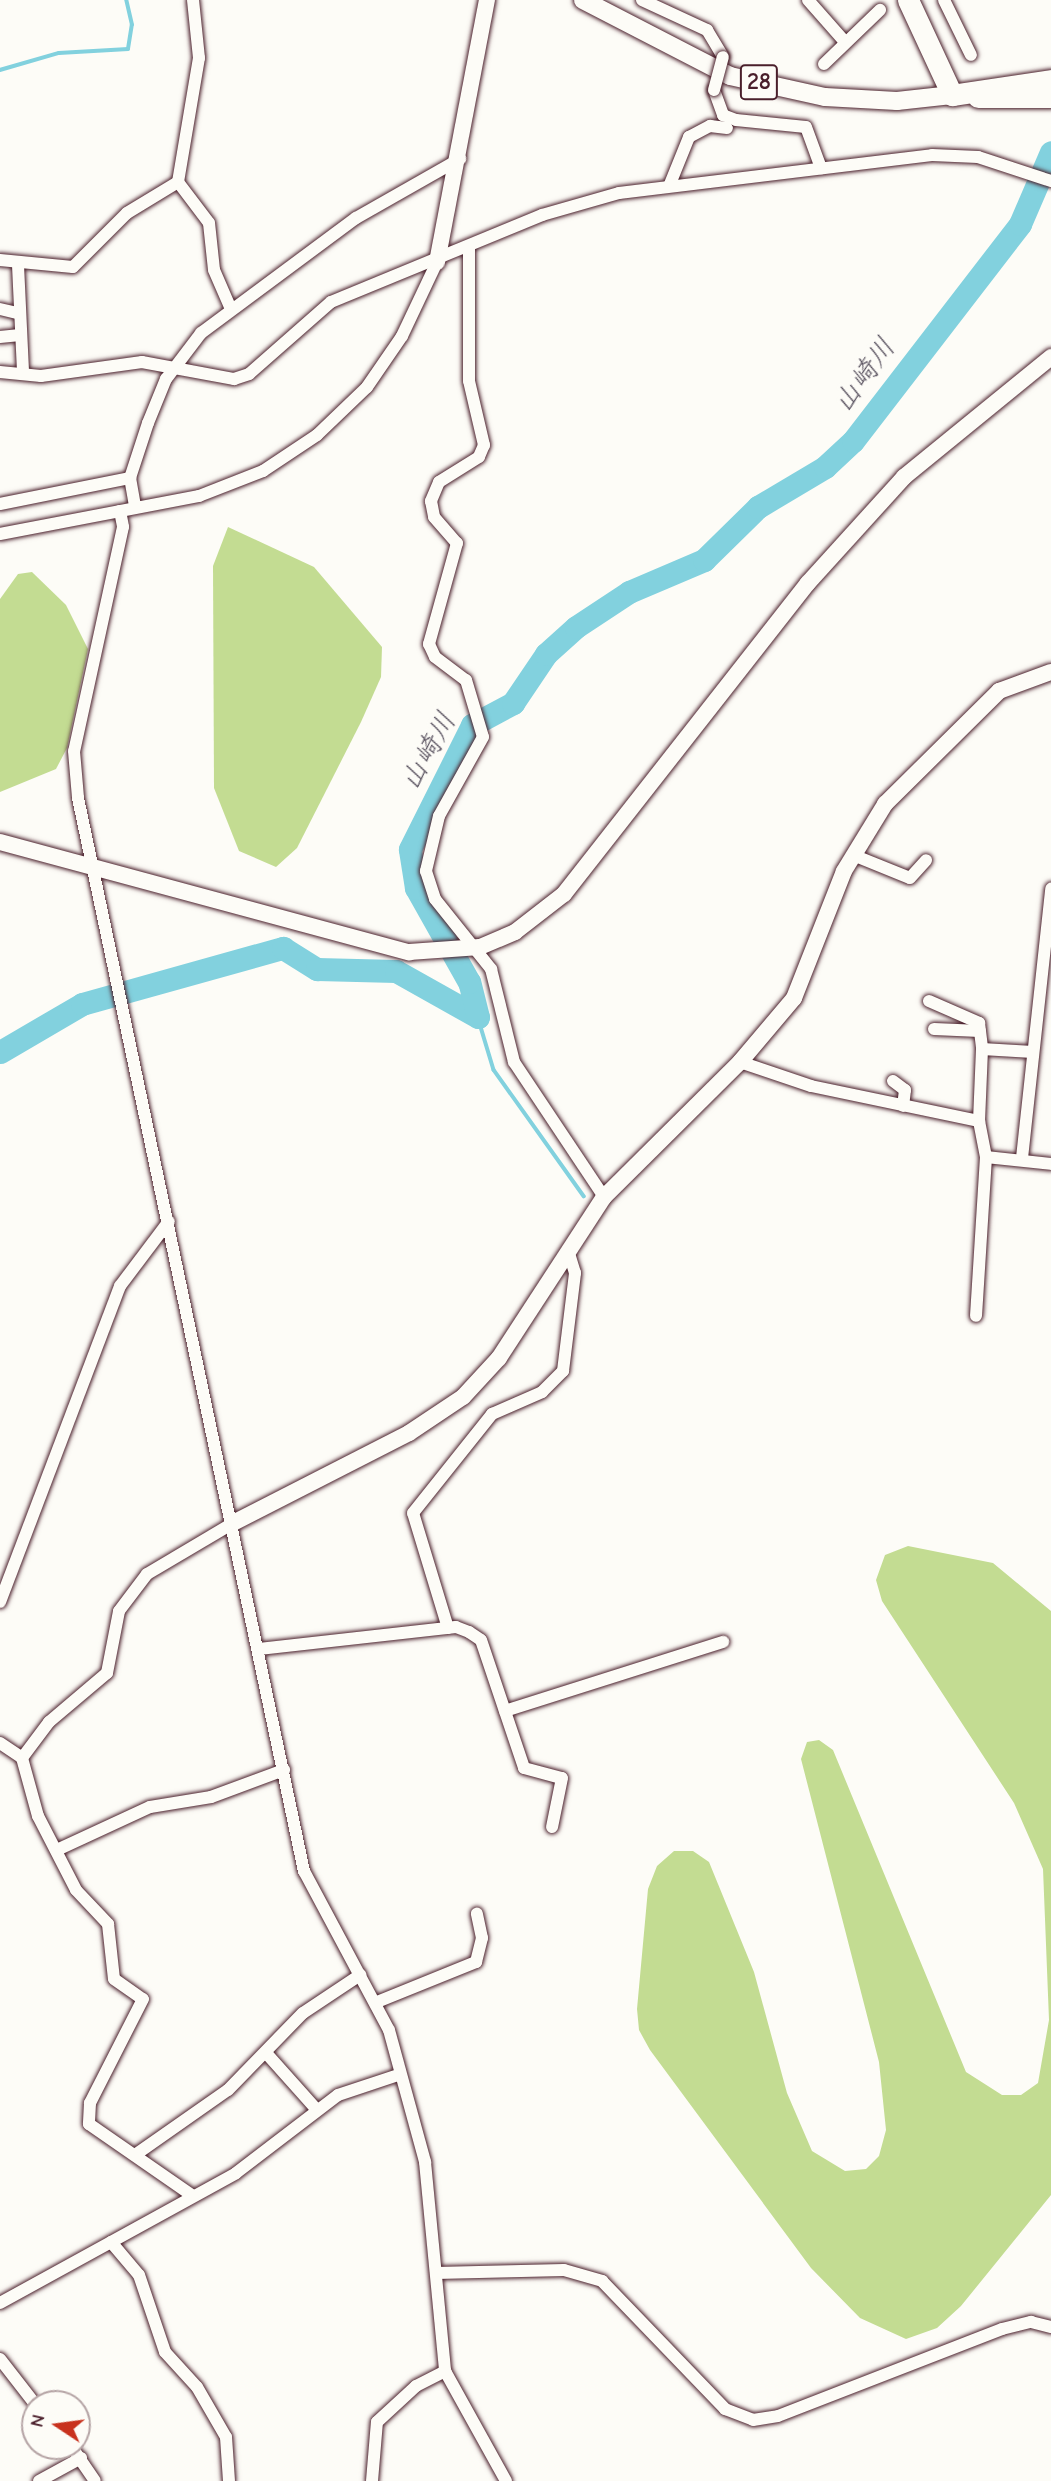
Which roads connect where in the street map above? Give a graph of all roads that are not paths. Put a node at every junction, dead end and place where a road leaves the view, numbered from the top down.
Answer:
1 (193, 0) edge
2 (488, 0) edge
3 (583, 0) edge
4 (642, 0) edge
5 (808, 0) edge
6 (908, 0) edge
7 (944, 0) edge
8 (880, 10) dead end
9 (845, 42) junction
10 (971, 55) dead end
11 (824, 64) dead end
12 (1051, 80) edge
13 (952, 95) junction
14 (1051, 97) edge
15 (727, 128) dead end
16 (460, 159) junction
17 (821, 168) junction
18 (1051, 181) edge
19 (178, 183) junction
20 (670, 184) junction
21 (469, 247) junction
22 (0, 260) edge
23 (437, 262) junction
24 (18, 265) junction
25 (230, 307) junction
26 (0, 309) edge
27 (18, 313) junction
28 (20, 335) junction
29 (0, 337) edge
30 (1051, 357) edge
31 (174, 365) junction
32 (0, 372) edge
33 (23, 373) junction
34 (130, 478) junction
35 (0, 504) edge
36 (135, 506) junction
37 (120, 511) junction
38 (0, 534) edge
39 (1051, 671) edge
40 (0, 842) edge
41 (853, 855) junction
42 (926, 860) dead end
43 (93, 868) junction
44 (1051, 889) edge
45 (476, 948) junction
46 (1047, 964) edge
47 (929, 1001) dead end
48 (934, 1029) dead end
49 (980, 1031) junction
50 (982, 1049) junction
51 (1033, 1052) junction
52 (740, 1062) junction
53 (892, 1081) dead end
54 (903, 1106) junction
55 (979, 1121) junction
56 (986, 1157) junction
57 (1022, 1158) junction
58 (1051, 1164) edge
59 (604, 1197) junction
60 (169, 1221) junction
61 (570, 1257) junction
62 (976, 1316) dead end
63 (235, 1522) junction
64 (0, 1602) edge
65 (448, 1628) junction
66 (723, 1642) dead end
67 (258, 1649) junction
68 (505, 1711) junction
69 (0, 1743) edge
70 (22, 1758) junction
71 (284, 1770) junction
72 (552, 1827) dead end
73 (59, 1849) junction
74 (477, 1914) dead end
75 (360, 1975) junction
76 (377, 2002) junction
77 (267, 2054) junction
78 (398, 2075) junction
79 (317, 2110) junction
80 (135, 2155) junction
81 (193, 2196) junction
82 (111, 2242) junction
83 (436, 2273) junction
84 (0, 2303) edge
85 (1051, 2327) edge
86 (0, 2359) edge
87 (445, 2371) junction
88 (24, 2390) edge
89 (76, 2460) edge
90 (81, 2460) edge
91 (39, 2481) edge
92 (95, 2481) edge
93 (229, 2481) edge
94 (372, 2481) edge
95 (506, 2481) edge

1 - 19 street
2 - 16 street
3 - 13 main road, 28
4 - 17 street, bridge
5 - 9 street
6 - 13 highway
7 - 10 street
8 - 9 street
9 - 11 street
12 - 13 highway
13 - 14 highway
15 - 20 street
16 - 23 street
16 - 25 street
17 - 18 street
17 - 20 street
19 - 24 street
19 - 25 street
20 - 21 street
21 - 23 street
21 - 45 street
22 - 24 street
23 - 31 street
23 - 36 street
24 - 27 street
25 - 31 street
26 - 27 street
27 - 28 street
28 - 29 street
28 - 33 street
30 - 45 street
31 - 33 street
31 - 34 street
32 - 33 street
34 - 35 street
34 - 36 street
36 - 37 street
37 - 38 street
37 - 43 street
39 - 41 street
40 - 43 street
41 - 42 street
41 - 52 street
43 - 45 street
43 - 60 street
44 - 46 street
45 - 59 street
46 - 51 street
47 - 49 street
48 - 49 street
49 - 50 street
50 - 51 street
50 - 55 street
51 - 57 street
52 - 54 street
52 - 59 street
53 - 54 street
54 - 55 street
55 - 56 street
56 - 57 street
56 - 62 street
57 - 58 street
59 - 61 street
60 - 63 street
60 - 64 street
61 - 63 street
61 - 65 street
63 - 67 street
63 - 70 street
65 - 67 street
65 - 68 street
66 - 68 street
67 - 71 street
68 - 72 street
69 - 70 street
70 - 73 street
71 - 73 street
71 - 75 street
73 - 80 street
74 - 76 street
75 - 76 street
75 - 77 street
76 - 78 street
77 - 79 street
77 - 80 street
78 - 79 street
78 - 83 street
79 - 81 street
80 - 81 street
81 - 82 street
82 - 84 street
82 - 93 street
83 - 85 street
83 - 87 street
86 - 88 street
87 - 94 street
87 - 95 street
89 - 91 street
90 - 92 street

